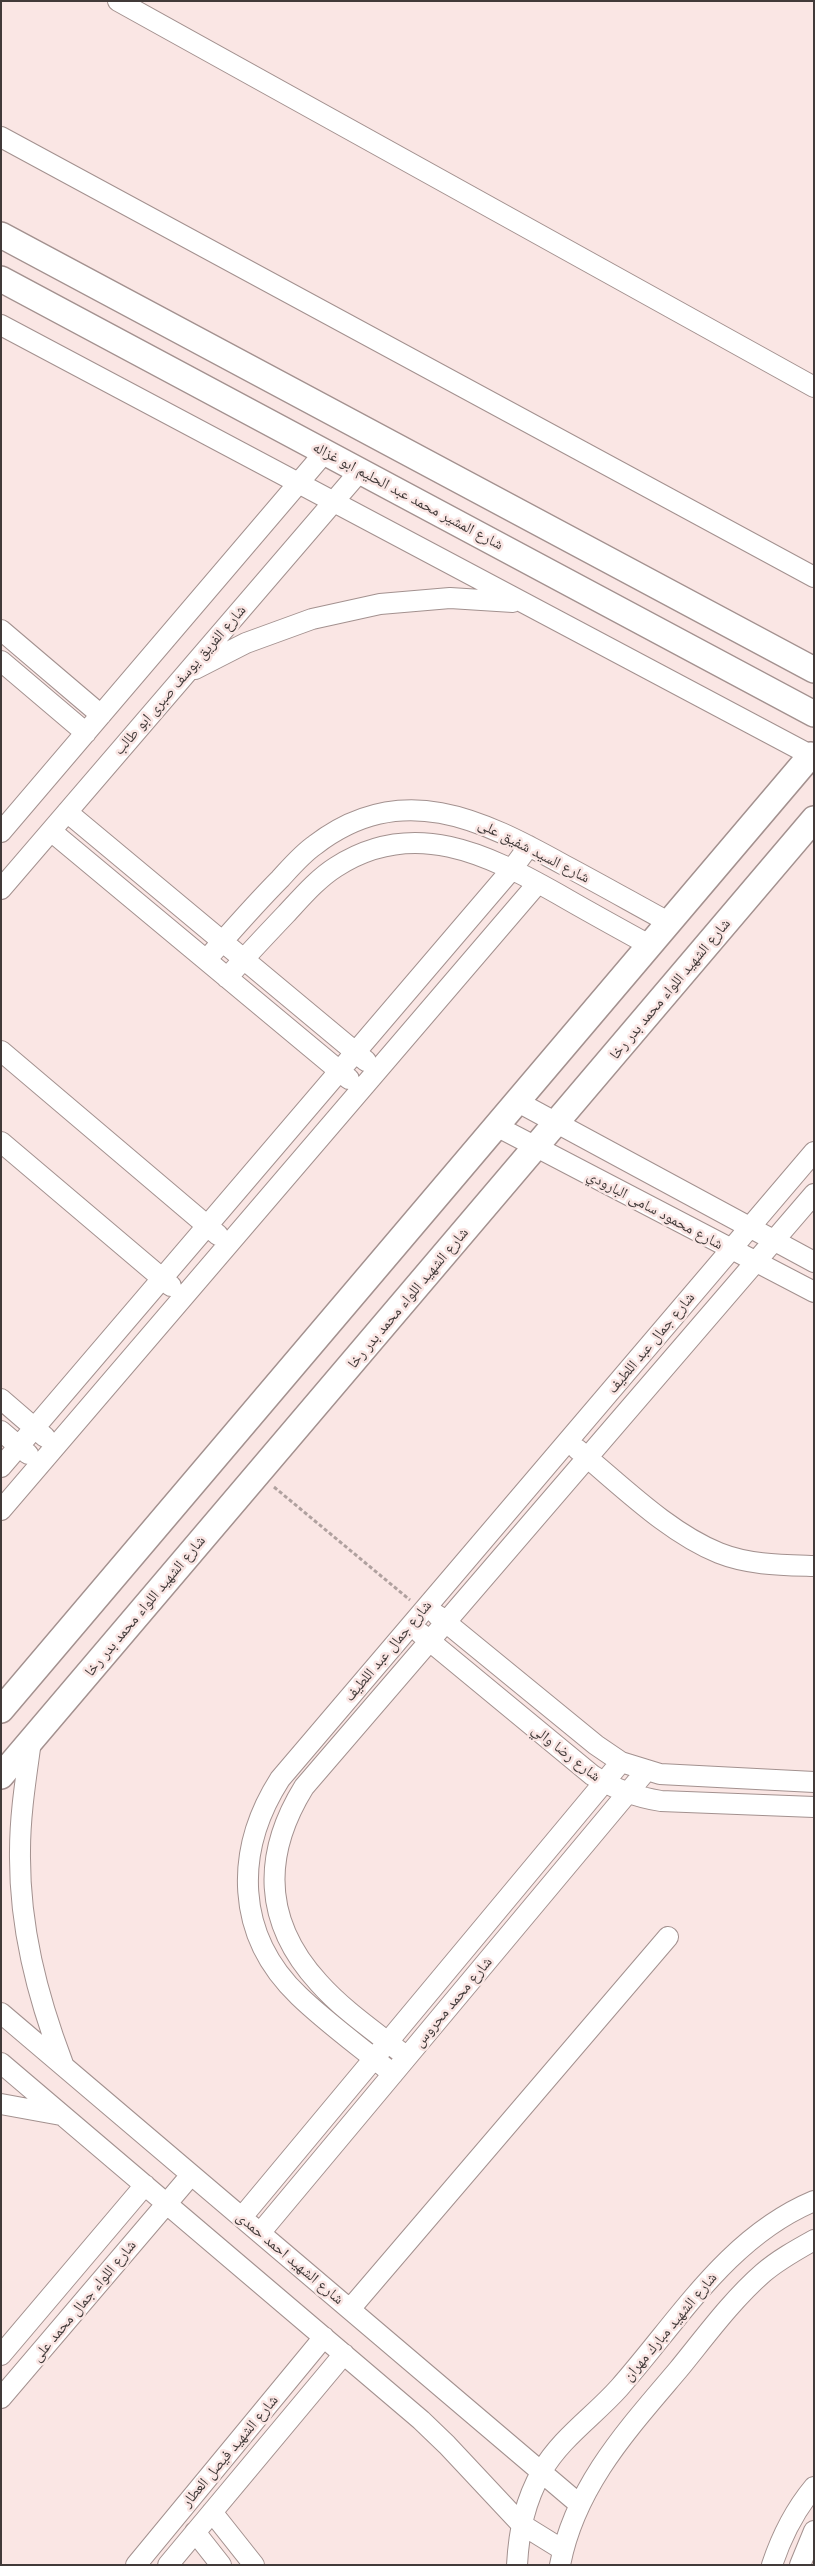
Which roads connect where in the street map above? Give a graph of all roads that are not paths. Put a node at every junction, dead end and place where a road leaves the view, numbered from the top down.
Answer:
1 (118, 1) edge
2 (1, 137) edge
3 (1, 235) edge
4 (1, 279) edge
5 (1, 325) edge
6 (814, 387) edge
7 (325, 452) junction
8 (360, 471) junction
9 (298, 484) junction
10 (333, 502) junction
11 (814, 577) edge
12 (520, 602) junction
13 (1, 630) edge
14 (1, 661) edge
15 (814, 670) edge
16 (184, 675) junction
17 (814, 714) edge
18 (101, 715) junction
19 (86, 733) junction
20 (812, 756) edge
21 (67, 812) junction
22 (814, 819) edge
23 (50, 831) junction
24 (1, 832) edge
25 (529, 846) junction
26 (512, 869) junction
27 (538, 883) junction
28 (1, 889) edge
29 (670, 923) junction
30 (222, 942) junction
31 (651, 946) junction
32 (206, 960) junction
33 (243, 960) junction
34 (227, 978) junction
35 (1, 1051) edge
36 (355, 1052) junction
37 (339, 1071) junction
38 (377, 1071) junction
39 (361, 1089) junction
40 (518, 1102) junction
41 (556, 1124) junction
42 (498, 1126) junction
43 (1, 1142) edge
44 (537, 1147) junction
45 (814, 1152) edge
46 (814, 1194) edge
47 (207, 1226) junction
48 (749, 1228) junction
49 (774, 1241) junction
50 (229, 1244) junction
51 (730, 1250) junction
52 (755, 1262) junction
53 (814, 1262) edge
54 (162, 1279) junction
55 (814, 1292) edge
56 (183, 1297) junction
57 (1, 1399) edge
58 (35, 1428) junction
59 (1, 1431) edge
60 (567, 1441) junction
61 (19, 1446) junction
62 (56, 1446) junction
63 (587, 1457) junction
64 (40, 1465) junction
65 (1, 1467) edge
66 (1, 1510) edge
67 (814, 1566) edge
68 (420, 1614) junction
69 (446, 1622) junction
70 (430, 1641) junction
71 (2, 1708) edge
72 (31, 1741) junction
73 (621, 1762) junction
74 (646, 1771) junction
75 (1, 1776) edge
76 (604, 1782) junction
77 (814, 1782) edge
78 (627, 1793) junction
79 (814, 1807) edge
80 (668, 1937) dead end
81 (1, 2013) edge
82 (388, 2042) junction
83 (406, 2057) junction
84 (374, 2058) junction
85 (1, 2063) edge
86 (64, 2066) junction
87 (393, 2074) junction
88 (1, 2104) edge
89 (63, 2115) junction
90 (191, 2175) junction
91 (145, 2185) junction
92 (814, 2201) edge
93 (167, 2204) junction
94 (242, 2217) junction
95 (260, 2232) junction
96 (814, 2240) edge
97 (350, 2309) junction
98 (324, 2337) junction
99 (5, 2343) edge
100 (344, 2354) junction
101 (34, 2359) junction
102 (4, 2388) edge
103 (541, 2472) junction
104 (814, 2487) edge
105 (579, 2504) junction
106 (212, 2512) junction
107 (521, 2524) junction
108 (195, 2532) junction
109 (782, 2536) junction
110 (810, 2537) edge
111 (561, 2558) edge
112 (136, 2565) edge
113 (168, 2565) edge
114 (221, 2565) edge
115 (254, 2565) edge
116 (517, 2565) edge
117 (772, 2565) edge
118 (800, 2565) edge

1 - 6 street
2 - 11 street
3 - 15 street
4 - 7 street, شارع المشير محمد عبد الحليم ابو غزاله
5 - 9 street
7 - 8 street, شارع المشير محمد عبد الحليم ابو غزاله
7 - 9 street
8 - 10 street, شارع الفريق يوسف صبرى ابو طالب
8 - 17 street, شارع المشير محمد عبد الحليم ابو غزاله
9 - 10 street
9 - 18 street
10 - 12 street
10 - 16 street, شارع الفريق يوسف صبرى ابو طالب
12 - 16 street
12 - 20 street
13 - 18 street
14 - 19 street
16 - 21 street, شارع الفريق يوسف صبرى ابو طالب
18 - 19 street
19 - 24 street
20 - 29 street
21 - 23 street, شارع الفريق يوسف صبرى ابو طالب
21 - 30 street
22 - 41 street, شارع الشهيد اللواء محمد بدر رخا
23 - 28 street, شارع الفريق يوسف صبرى ابو طالب
23 - 32 street
25 - 26 street
25 - 29 street, شارع السيد شفيق على
25 - 30 street, شارع السيد شفيق على
26 - 27 street, شارع السيد شفيق على
26 - 33 street, شارع السيد شفيق على
26 - 36 street
27 - 31 street, شارع السيد شفيق على
27 - 38 street
29 - 31 street
30 - 32 street, شارع السيد شفيق على
30 - 33 street
31 - 40 street
32 - 34 street
33 - 34 street, شارع السيد شفيق على
33 - 36 street
34 - 37 street
35 - 47 street
36 - 37 street
36 - 38 street
37 - 39 street
37 - 47 street
38 - 39 street
39 - 50 street
40 - 41 street, شارع محمود سامى البارودي
40 - 42 street
41 - 44 street, شارع الشهيد اللواء محمد بدر رخا
41 - 48 street, شارع محمود سامى البارودي
42 - 44 street, شارع محمود سامى البارودي
42 - 71 street
43 - 54 street
44 - 51 street, شارع محمود سامى البارودي
44 - 72 street, شارع الشهيد اللواء محمد بدر رخا
45 - 48 street
46 - 49 street
47 - 50 street
47 - 54 street
48 - 49 street, شارع محمود سامى البارودي
48 - 51 street
49 - 52 street
49 - 53 street, شارع محمود سامى البارودي
50 - 56 street
51 - 52 street, شارع محمود سامى البارودي
51 - 60 street, شارع جمال عبد اللطيف
52 - 55 street, شارع محمود سامى البارودي
52 - 63 street, شارع جمال عبد اللطيف
54 - 56 street
54 - 58 street
56 - 62 street
57 - 58 street
58 - 61 street
58 - 62 street
59 - 61 street
60 - 63 street
60 - 68 street, شارع جمال عبد اللطيف
61 - 64 street
61 - 65 street
62 - 64 street
63 - 67 street
63 - 69 street, شارع جمال عبد اللطيف
64 - 66 street
68 - 69 street, شارع رضا والي
68 - 70 street, شارع رضا والي
68 - 84 street, شارع جمال عبد اللطيف
69 - 70 street, شارع جمال عبد اللطيف
69 - 73 street, شارع رضا والي
70 - 76 street, شارع رضا والي
70 - 82 street, شارع جمال عبد اللطيف
72 - 75 street, شارع الشهيد اللواء محمد بدر رخا
72 - 86 street
73 - 74 street, شارع رضا والي
73 - 76 street, شارع محمد محروس
74 - 77 street, شارع رضا والي
74 - 78 street, شارع محمد محروس
76 - 78 street, شارع رضا والي
76 - 82 street, شارع محمد محروس
78 - 79 street, شارع رضا والي
78 - 83 street, شارع محمد محروس
80 - 97 street
81 - 86 street, شارع الشهيد احمد حمدى
82 - 83 street, شارع جمال عبد اللطيف
82 - 84 street, شارع محمد محروس
83 - 87 street, شارع محمد محروس
84 - 87 street, شارع جمال عبد اللطيف
84 - 94 street, شارع محمد محروس
85 - 89 street
86 - 90 street, شارع الشهيد احمد حمدى
87 - 95 street, شارع محمد محروس
88 - 89 street
89 - 91 street
90 - 93 street, شارع اللواء جمال محمد على
90 - 94 street, شارع الشهيد احمد حمدى
91 - 93 street
91 - 99 street, شارع اللواء جمال محمد على
92 - 103 street, شارع الشهيد مبارك مهران
93 - 98 street
93 - 101 street, شارع اللواء جمال محمد على
94 - 95 street, شارع الشهيد احمد حمدى
95 - 97 street, شارع الشهيد احمد حمدى
96 - 105 street
97 - 103 street, شارع الشهيد احمد حمدى
98 - 100 street
98 - 112 street, شارع الشهيد فيصل العطار
99 - 101 street
100 - 106 street, شارع الشهيد فيصل العطار
100 - 107 street
101 - 102 street, شارع اللواء جمال محمد على
103 - 105 street, شارع الشهيد احمد حمدى
103 - 107 street, شارع الشهيد مبارك مهران
104 - 109 street
105 - 111 street
106 - 108 street, شارع الشهيد فيصل العطار
106 - 115 street
107 - 111 street
107 - 116 street, شارع الشهيد مبارك مهران
108 - 113 street, شارع الشهيد فيصل العطار
108 - 114 street
109 - 110 street
109 - 117 street
110 - 118 street

